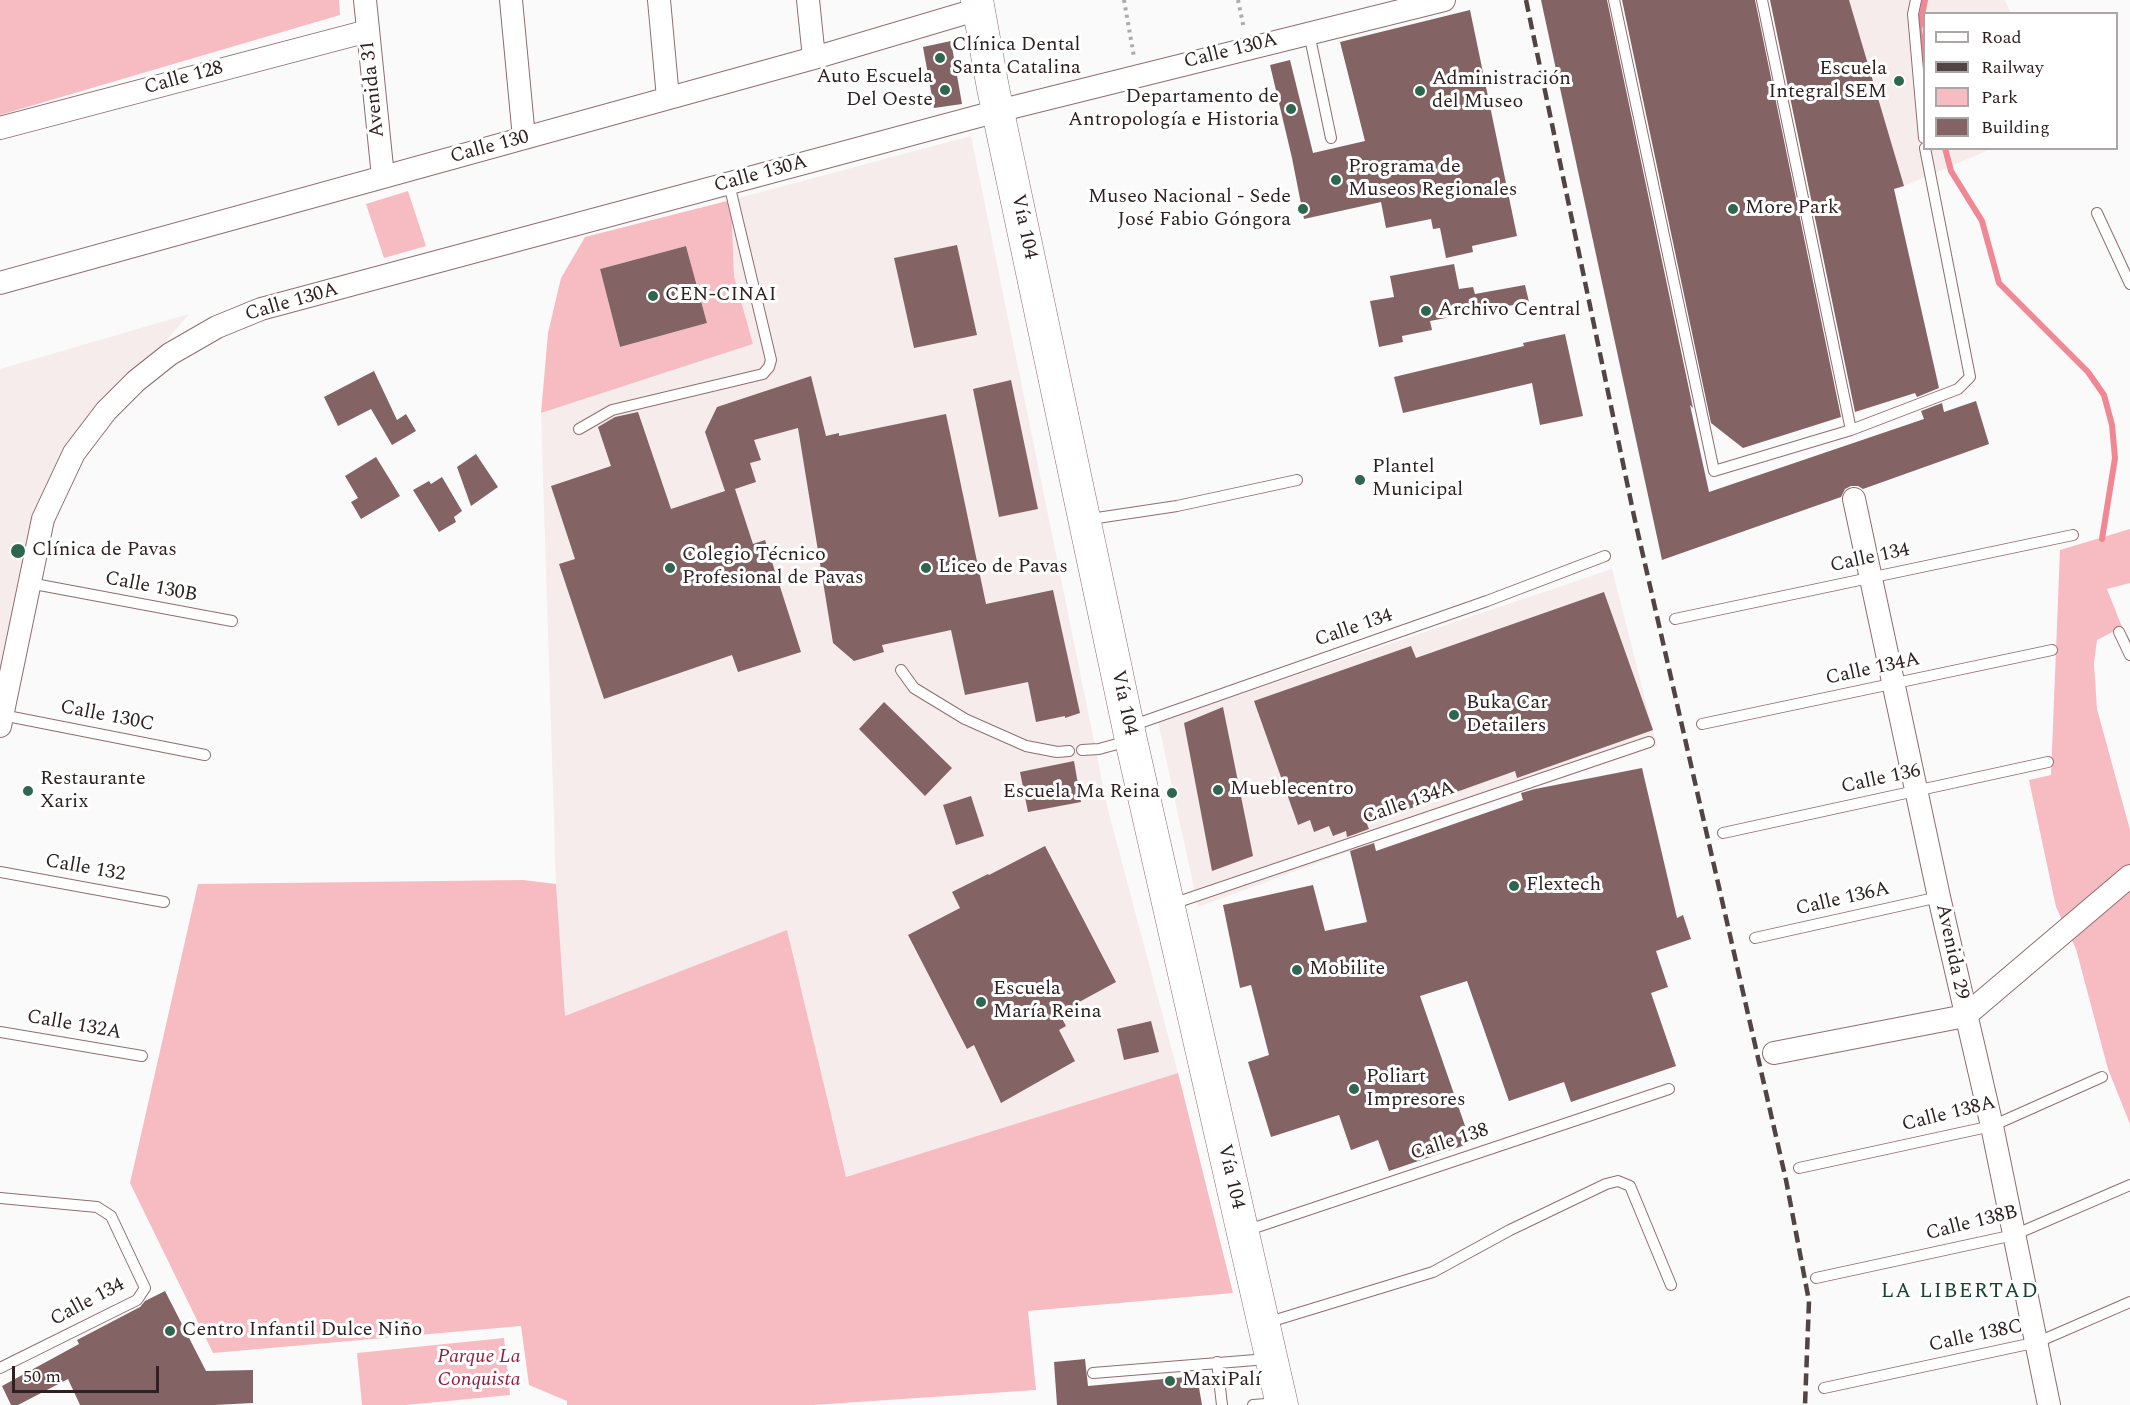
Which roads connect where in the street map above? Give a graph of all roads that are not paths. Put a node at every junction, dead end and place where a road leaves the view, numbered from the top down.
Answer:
1 (365, 0) edge
2 (511, 0) edge
3 (659, 0) edge
4 (808, 0) edge
5 (1444, 0) edge
6 (1614, 0) edge
7 (1762, 0) edge
8 (1916, 0) edge
9 (978, 4) edge
10 (368, 31) junction
11 (1309, 33) junction
12 (814, 58) junction
13 (668, 98) junction
14 (998, 111) junction
15 (1923, 126) edge
16 (0, 128) edge
17 (524, 138) junction
18 (1331, 138) dead end
19 (1925, 150) edge
20 (383, 177) junction
21 (729, 184) junction
22 (2097, 213) dead end
23 (0, 283) edge
24 (2130, 284) edge
25 (579, 429) dead end
26 (1851, 430) junction
27 (1297, 480) dead end
28 (1854, 499) dead end
29 (1084, 518) junction
30 (2073, 536) dead end
31 (1605, 556) dead end
32 (1870, 578) junction
33 (29, 582) junction
34 (1675, 619) dead end
35 (231, 621) dead end
36 (2119, 632) dead end
37 (2052, 650) dead end
38 (2130, 655) edge
39 (901, 670) dead end
40 (1894, 685) junction
41 (1, 721) edge
42 (1702, 724) dead end
43 (1125, 733) junction
44 (1649, 742) dead end
45 (1082, 750) dead end
46 (1069, 751) dead end
47 (205, 755) dead end
48 (2048, 762) dead end
49 (1916, 790) junction
50 (1723, 833) dead end
51 (0, 872) edge
52 (2130, 876) edge
53 (1939, 897) junction
54 (1181, 901) dead end
55 (164, 902) dead end
56 (1755, 938) dead end
57 (1965, 1016) junction
58 (0, 1032) edge
59 (1774, 1053) dead end
60 (142, 1056) dead end
61 (2102, 1077) dead end
62 (1669, 1089) dead end
63 (1992, 1126) junction
64 (1799, 1168) dead end
65 (2130, 1185) edge
66 (0, 1198) edge
67 (1242, 1232) junction
68 (2014, 1235) junction
69 (1816, 1278) dead end
70 (1671, 1285) dead end
71 (2130, 1302) edge
72 (1263, 1323) junction
73 (2038, 1341) junction
74 (1271, 1359) junction
75 (1217, 1362) junction
76 (0, 1368) edge
77 (1093, 1373) dead end
78 (1824, 1388) dead end
79 (1274, 1404) edge
80 (1222, 1405) edge
81 (2049, 1405) edge

1 - 10 street, Avenida 31
2 - 17 street
3 - 13 street
4 - 12 street
5 - 11 street, Calle 130A
6 - 26 lane
7 - 26 lane
8 - 15 lane
9 - 12 street, Calle 130
9 - 14 main road, Vía 104
10 - 16 street, Calle 128
10 - 20 street, Avenida 31
11 - 14 street, Calle 130A
11 - 18 lane
12 - 13 street, Calle 130
13 - 17 street, Calle 130
14 - 21 street, Calle 130A
14 - 29 main road, Vía 104
17 - 20 street, Calle 130
19 - 26 lane
20 - 23 street, Calle 130
21 - 25 lane
21 - 33 street, Calle 130A
22 - 24 lane
27 - 29 lane
28 - 32 street, Avenida 29
29 - 43 main road, Vía 104
30 - 32 lane, Calle 134
31 - 43 lane, Calle 134
32 - 34 lane, Calle 134
32 - 40 street, Avenida 29
33 - 35 lane, Calle 130B
33 - 41 street, Calle 130A
36 - 38 lane
37 - 40 lane, Calle 134A
39 - 46 lane
40 - 42 lane, Calle 134A
40 - 49 street, Avenida 29
41 - 47 lane, Calle 130C
43 - 45 lane, Calle 134
43 - 67 main road, Vía 104
44 - 54 lane, Calle 134A
48 - 49 lane, Calle 136
49 - 50 lane, Calle 136
49 - 53 street, Avenida 29
51 - 55 lane, Calle 132
52 - 57 street
53 - 56 lane, Calle 136A
53 - 57 street, Avenida 29
57 - 59 street
57 - 63 street, Avenida 29
58 - 60 lane, Calle 132A
61 - 63 lane, Calle 138A
62 - 67 lane, Calle 138
63 - 64 lane, Calle 138A
63 - 68 street, Avenida 29
65 - 68 lane, Calle 138B
66 - 76 lane, Calle 134
67 - 72 main road, Vía 104
68 - 69 lane, Calle 138B
68 - 73 street, Avenida 29
70 - 72 lane
71 - 73 lane, Calle 138C
72 - 74 main road, Vía 104
73 - 78 lane, Calle 138C
73 - 81 street, Avenida 29
74 - 75 lane
74 - 79 main road, Vía 104
75 - 77 lane
75 - 80 lane

